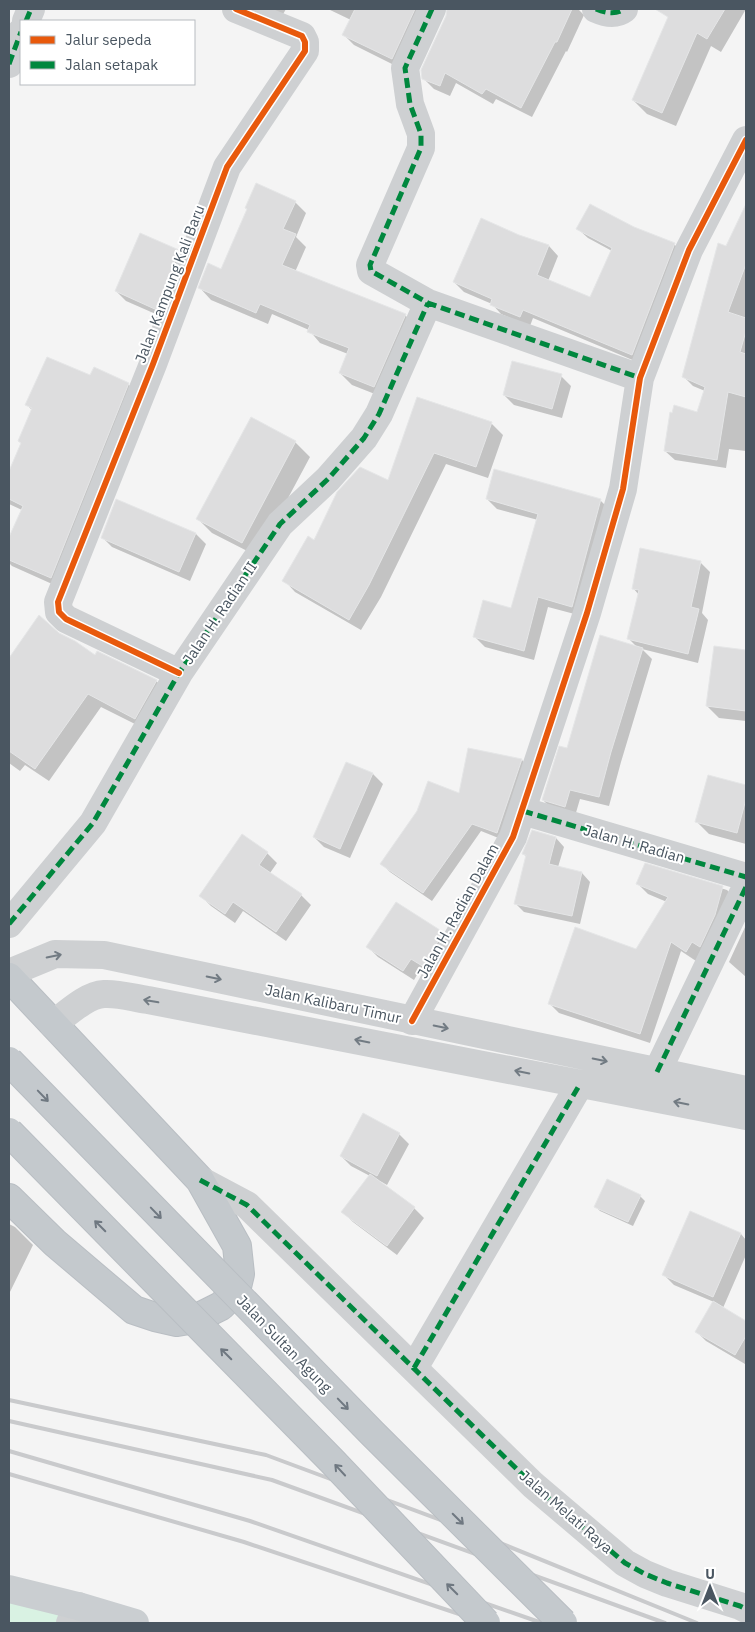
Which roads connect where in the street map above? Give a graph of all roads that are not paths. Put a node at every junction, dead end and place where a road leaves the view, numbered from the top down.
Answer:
1 (236, 9) edge
2 (432, 9) edge
3 (596, 9) edge
4 (624, 9) edge
5 (20, 35) edge
6 (9, 64) edge
7 (746, 140) edge
8 (428, 303) junction
9 (640, 378) junction
10 (179, 673) junction
11 (523, 811) junction
12 (746, 877) edge
13 (746, 887) edge
14 (9, 924) edge
15 (9, 973) edge
16 (9, 977) edge
17 (412, 1021) junction
18 (53, 1024) junction
19 (9, 1062) edge
20 (657, 1072) junction
21 (580, 1084) junction
22 (738, 1089) edge
23 (715, 1110) junction
24 (746, 1116) edge
25 (9, 1132) edge
26 (200, 1180) junction
27 (9, 1198) edge
28 (414, 1368) junction
29 (9, 1589) edge
30 (746, 1609) edge
31 (74, 1614) edge
32 (135, 1623) edge
33 (486, 1623) edge
34 (563, 1623) edge

1 - 10 street, Jalan Kampung Kali Baru
2 - 8 street
3 - 4 street
5 - 6 street
7 - 9 street, Jalan H. Radian Dalam
8 - 9 street
8 - 10 street, Jalan H. Radian II
9 - 11 street, Jalan H. Radian Dalam
10 - 14 street, Jalan H. Radian II
11 - 12 street, Jalan H. Radian
11 - 17 street, Jalan H. Radian Dalam
13 - 20 street
15 -> 17 street, Jalan Kalibaru Timur
16 - 18 highway
17 -> 20 street, Jalan Kalibaru Timur
21 -> 18 street, Jalan Kalibaru Timur
18 - 26 highway
19 -> 34 highway, Jalan Sultan Agung, bridge
20 - 22 street, Jalan Kalibaru Timur
23 -> 21 street, Jalan Kalibaru Timur
21 - 28 street
22 - 23 street
23 - 24 street, Jalan Kalibaru Timur
33 -> 25 highway, bridge
26 - 27 highway
26 - 28 street, Jalan Melati Raya
28 - 30 street, Jalan Melati Raya
29 - 31 main road
31 - 32 main road

